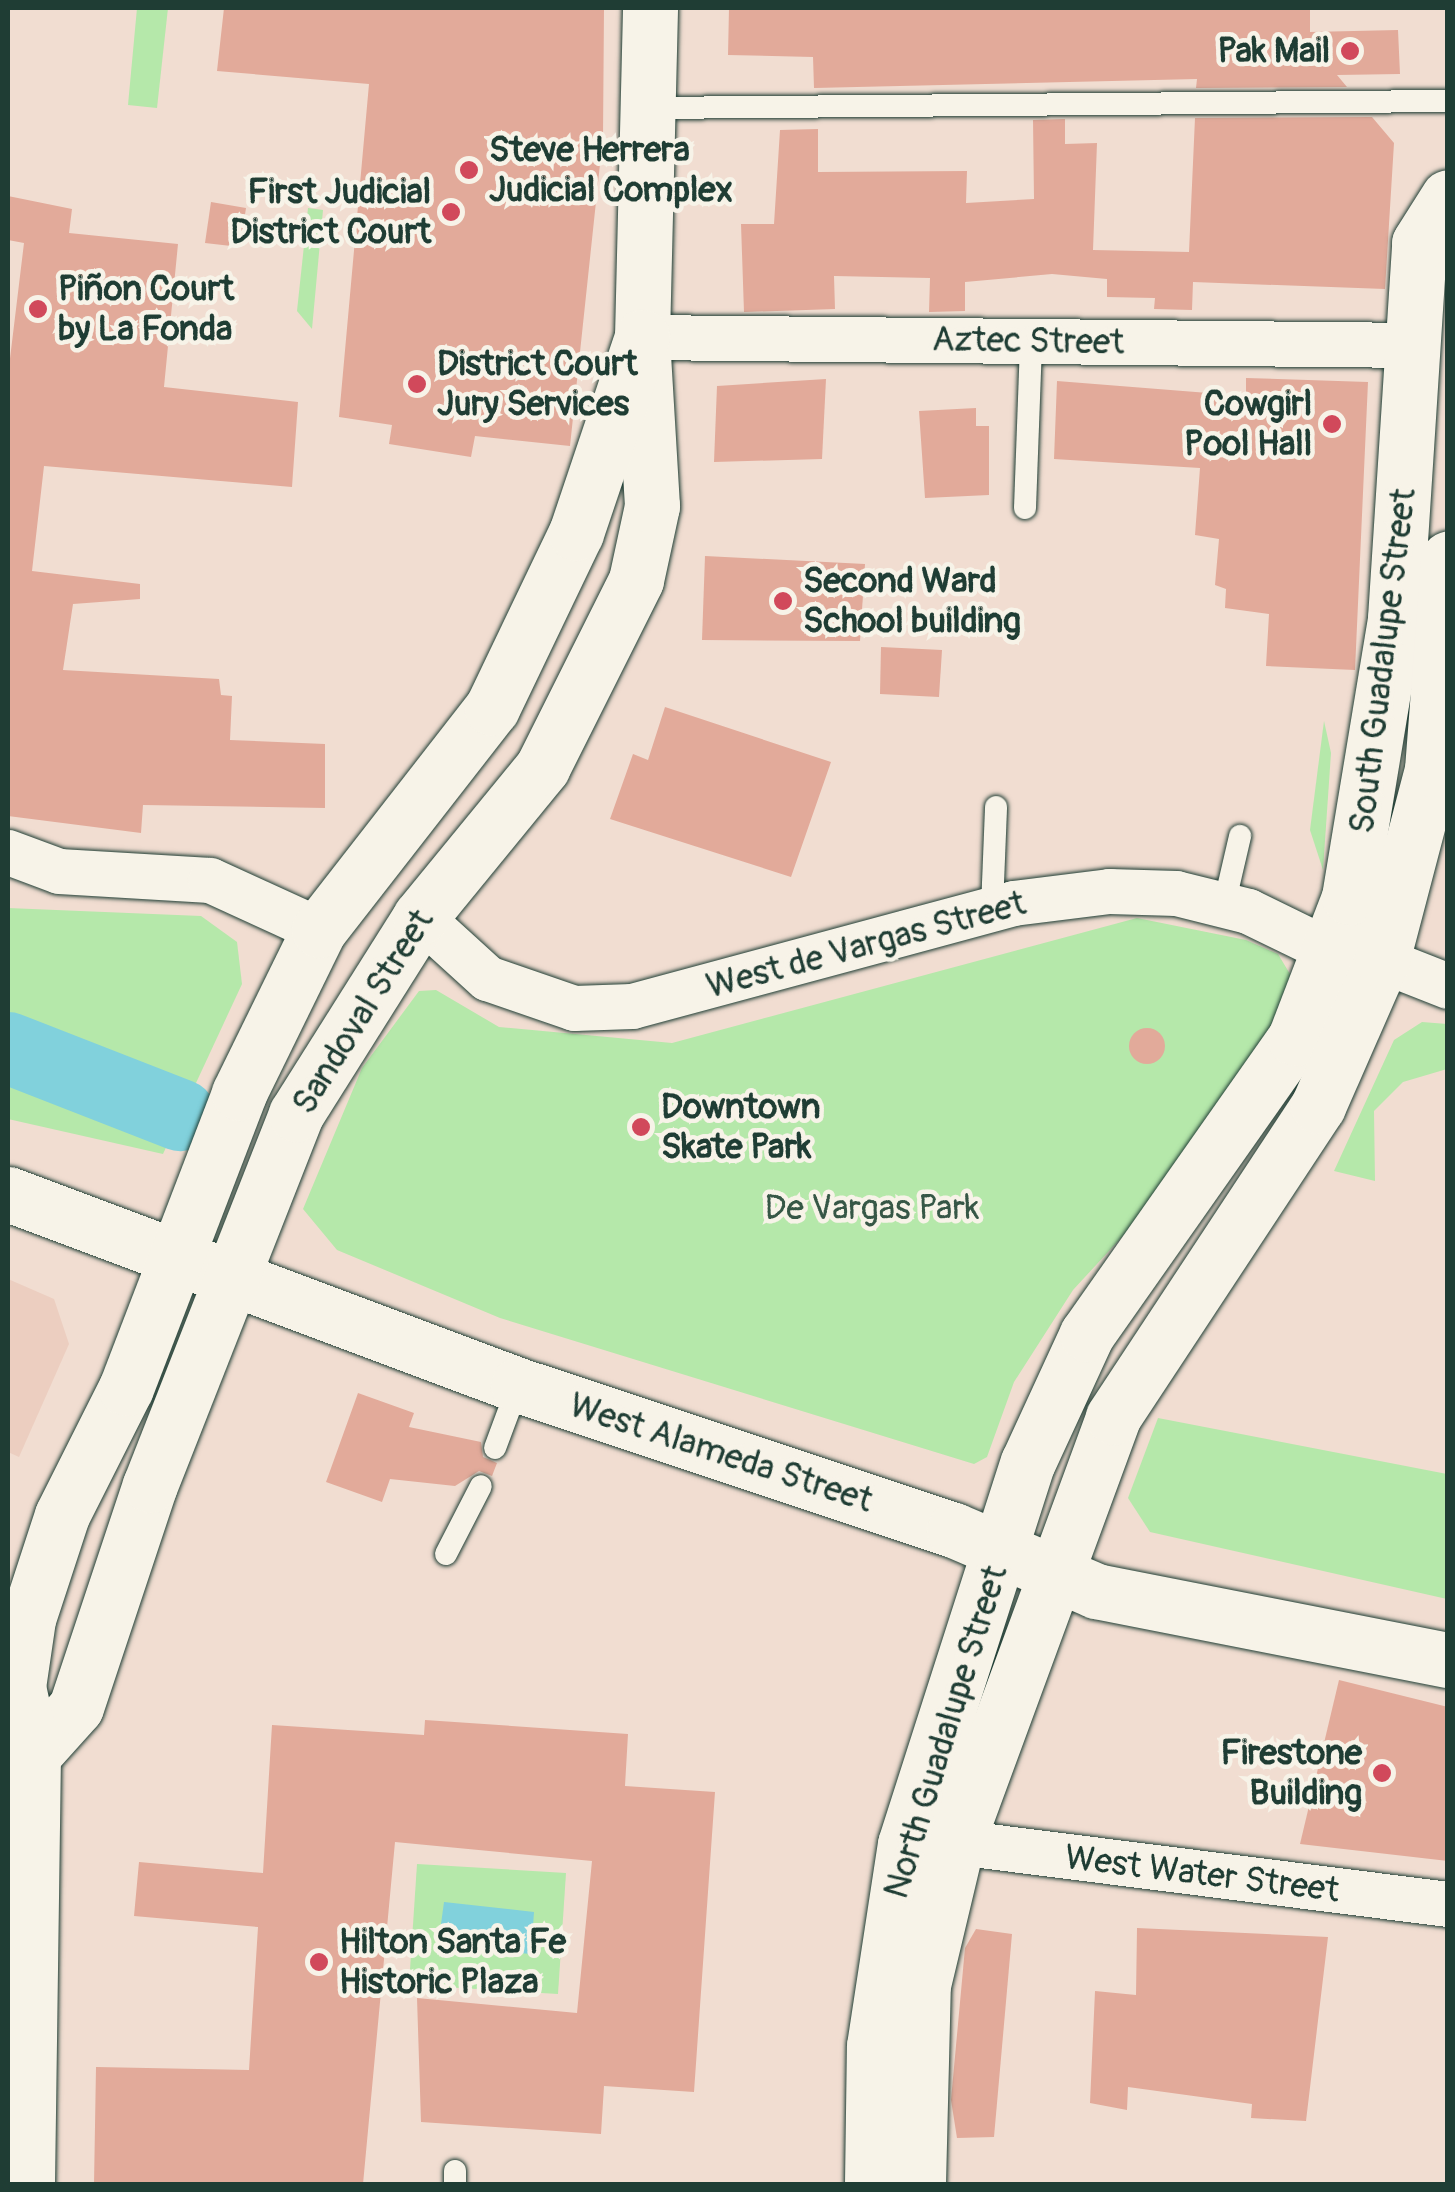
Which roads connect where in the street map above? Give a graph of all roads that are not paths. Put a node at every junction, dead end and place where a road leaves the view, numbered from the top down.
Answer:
1 (650, 8) edge
2 (1448, 101) edge
3 (647, 108) junction
4 (1448, 197) edge
5 (642, 337) junction
6 (1031, 341) junction
7 (1414, 345) junction
8 (1025, 508) dead end
9 (1446, 578) edge
10 (1445, 667) edge
11 (996, 807) dead end
12 (1240, 836) dead end
13 (8, 852) edge
14 (1224, 905) junction
15 (992, 908) junction
16 (420, 917) junction
17 (319, 930) junction
18 (1356, 956) junction
19 (1448, 986) edge
20 (8, 1194) edge
21 (176, 1256) junction
22 (232, 1276) junction
23 (518, 1385) junction
24 (126, 1388) junction
25 (495, 1448) dead end
26 (1028, 1462) joint
27 (1089, 1484) joint
28 (481, 1486) dead end
29 (45, 1505) dead end
30 (1000, 1550) junction
31 (446, 1554) dead end
32 (1058, 1575) junction
33 (1448, 1660) edge
34 (20, 1755) edge
35 (958, 1842) junction
36 (1448, 1904) edge
37 (28, 2184) edge
38 (872, 2184) edge
39 (918, 2184) edge

1 - 3 street, Sandoval Street
2 - 3 lane
3 - 5 street, Sandoval Street
4 - 7 street, South Guadalupe Street
5 - 6 street, Aztec Street
5 - 16 street, Sandoval Street
5 - 17 street, Sandoval Street
6 - 7 street, Aztec Street
6 - 8 lane
7 - 9 street, South Guadalupe Street
7 - 18 street, South Guadalupe Street
9 - 10 street, South Guadalupe Street
10 - 18 street, South Guadalupe Street
11 - 15 lane
12 - 14 lane
13 - 17 street
14 - 15 street, West de Vargas Street
14 - 18 street, West de Vargas Street
15 - 16 street, West de Vargas Street
16 - 22 street, Sandoval Street
17 - 21 street, Sandoval Street
18 - 19 street, West de Vargas Street
18 - 26 street, South Guadalupe Street
18 - 27 street, South Guadalupe Street
20 - 21 street, West Alameda Street
21 - 22 street, West Alameda Street
21 - 24 street, Sandoval Street
22 - 23 street, West Alameda Street
22 - 34 street, Sandoval Street
23 - 25 lane
23 - 30 street, West Alameda Street
24 - 29 lane
24 - 34 street, Sandoval Street
26 - 30 street, North Guadalupe Street
27 - 32 street, North Guadalupe Street
28 - 31 lane
30 - 32 street, West Alameda Street
30 - 38 street, North Guadalupe Street
32 - 33 street, West Alameda Street
32 - 35 street, North Guadalupe Street
34 - 37 street, Sandoval Street
35 - 36 street, West Water Street
35 - 39 street, North Guadalupe Street

